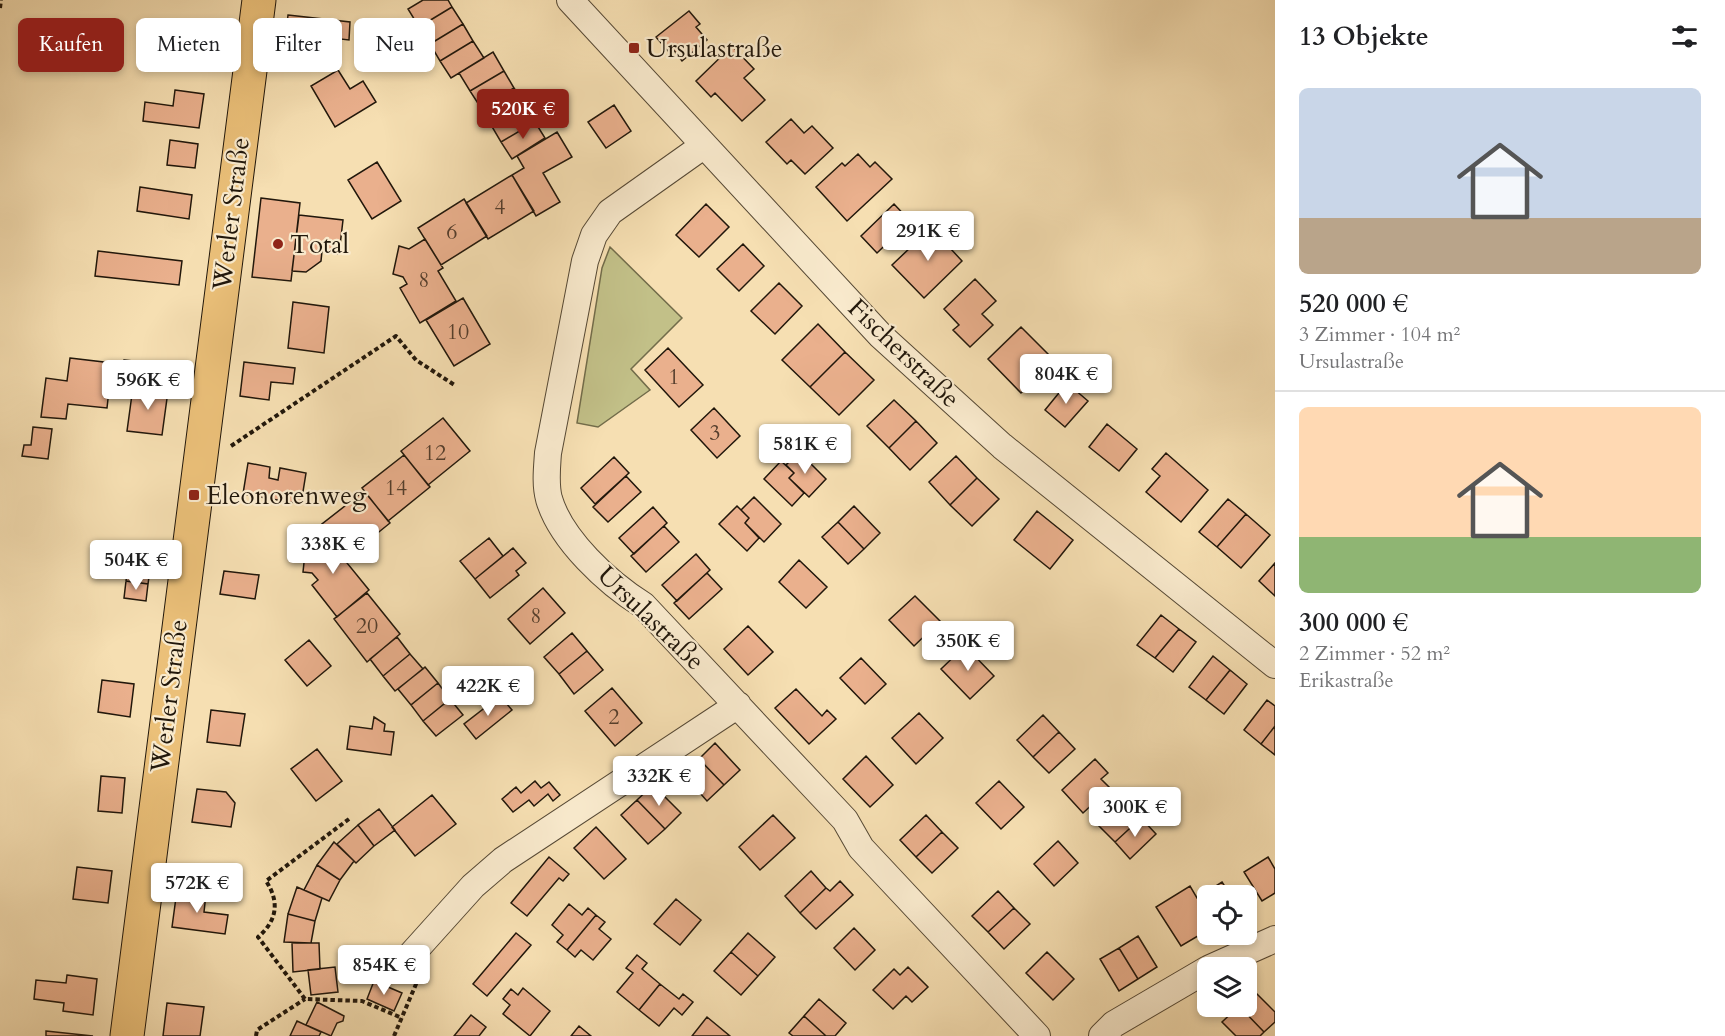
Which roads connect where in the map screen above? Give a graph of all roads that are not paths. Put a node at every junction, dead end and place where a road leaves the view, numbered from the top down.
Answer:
1 (259, 0) edge
2 (570, 0) edge
3 (704, 146) junction
4 (1275, 665) edge
5 (738, 705) junction
6 (1275, 939) edge
7 (1234, 957) edge
8 (416, 962) road end
9 (1197, 975) edge
10 (127, 1036) edge
11 (1037, 1036) edge
12 (1102, 1036) edge

1 - 10 main road, Werler Straße
2 - 3 street, Fischerstraße
3 - 4 street, Fischerstraße
3 - 5 street, Ursulastraße
5 - 8 street
5 - 11 street, Ursulastraße
6 - 7 street
9 - 12 street

